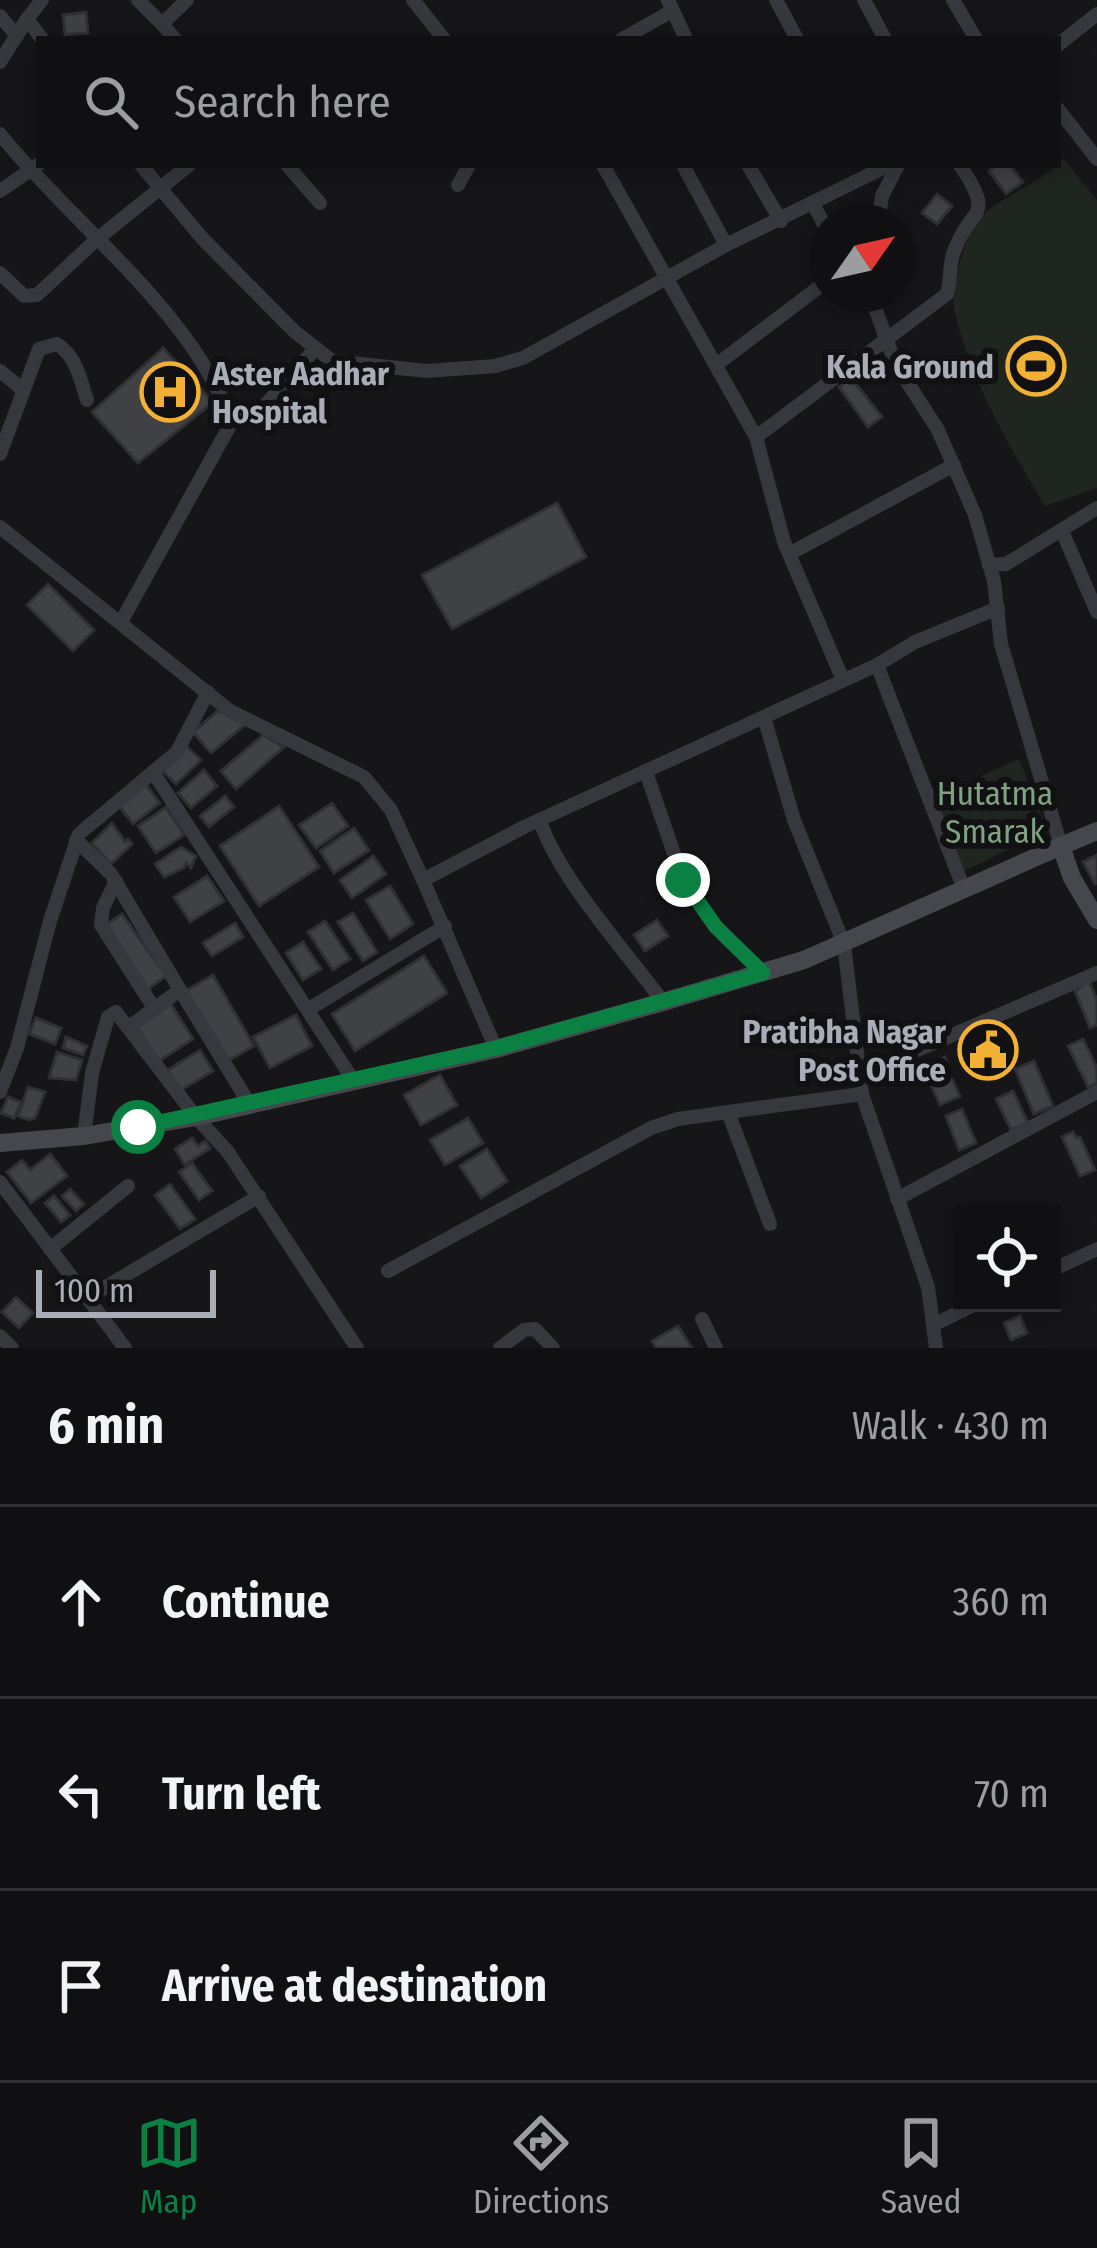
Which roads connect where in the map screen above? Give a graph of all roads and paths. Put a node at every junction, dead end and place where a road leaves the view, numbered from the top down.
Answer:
1 (42, 0) edge
2 (138, 0) edge
3 (187, 0) edge
4 (413, 0) edge
5 (776, 0) edge
6 (864, 0) edge
7 (953, 0) edge
8 (670, 6) edge
9 (1097, 14) edge
10 (0, 16) edge
11 (27, 19) junction
12 (162, 25) junction
13 (17, 36) junction
14 (40, 36) edge
15 (172, 36) edge
16 (442, 36) edge
17 (626, 36) edge
18 (685, 36) edge
19 (795, 36) edge
20 (880, 36) edge
21 (974, 36) edge
22 (1061, 43) edge
23 (0, 62) edge
24 (1061, 113) edge
25 (0, 134) edge
26 (1097, 159) edge
27 (35, 168) edge
28 (143, 168) edge
29 (185, 168) edge
30 (290, 168) edge
31 (468, 168) edge
32 (605, 168) edge
33 (685, 168) edge
34 (750, 168) edge
35 (893, 168) edge
36 (962, 168) edge
37 (870, 169) edge
38 (458, 185) dead end
39 (160, 188) junction
40 (0, 191) edge
41 (320, 203) dead end
42 (813, 204) edge
43 (881, 204) edge
44 (809, 206) edge
45 (781, 221) junction
46 (96, 240) junction
47 (726, 245) junction
48 (0, 273) edge
49 (664, 278) junction
50 (809, 294) edge
51 (876, 312) edge
52 (886, 340) junction
53 (316, 348) junction
54 (716, 364) junction
55 (0, 371) edge
56 (22, 389) junction
57 (87, 400) dead end
58 (231, 424) junction
59 (756, 437) junction
60 (0, 454) edge
61 (954, 465) junction
62 (1097, 508) edge
63 (0, 527) edge
64 (1062, 532) junction
65 (789, 554) junction
66 (989, 565) junction
67 (998, 608) junction
68 (1097, 612) edge
69 (121, 622) junction
70 (877, 664) junction
71 (843, 680) junction
72 (208, 692) junction
73 (764, 717) junction
74 (154, 772) junction
75 (646, 772) junction
76 (539, 821) junction
77 (1097, 831) edge
78 (76, 840) junction
79 (1061, 846) junction
80 (423, 880) junction
81 (116, 881) junction
82 (964, 890) junction
83 (1097, 920) edge
84 (445, 926) junction
85 (844, 944) junction
86 (763, 973) junction
87 (1097, 973) edge
88 (180, 991) junction
89 (663, 1002) junction
90 (154, 1008) junction
91 (309, 1009) junction
92 (129, 1027) junction
93 (496, 1048) junction
94 (859, 1075) junction
95 (353, 1080) junction
96 (1097, 1092) edge
97 (0, 1093) edge
98 (862, 1094) junction
99 (250, 1105) junction
100 (728, 1112) junction
101 (196, 1117) junction
102 (84, 1136) junction
103 (0, 1143) edge
104 (0, 1182) edge
105 (128, 1186) dead end
106 (259, 1196) junction
107 (897, 1199) junction
108 (770, 1224) dead end
109 (50, 1249) junction
110 (1097, 1250) edge
111 (1061, 1266) edge
112 (388, 1271) dead end
113 (87, 1298) junction
114 (960, 1312) edge
115 (702, 1319) dead end
116 (935, 1324) junction
117 (0, 1336) edge
118 (12, 1348) edge
119 (125, 1348) edge
120 (357, 1348) edge
121 (500, 1348) edge
122 (553, 1348) edge
123 (716, 1348) edge
124 (935, 1348) edge

1 - 11 street
2 - 12 street
3 - 12 street
4 - 16 street
5 - 19 street
6 - 20 street
7 - 21 street
8 - 17 street
8 - 18 street
9 - 22 street
10 - 13 street
11 - 13 street
11 - 14 street
12 - 15 street
13 - 23 street
24 - 26 street
25 - 27 street
27 - 40 street
27 - 46 street
28 - 39 street
29 - 39 street
30 - 41 street
31 - 38 street
32 - 49 street
33 - 47 street
34 - 45 street
35 - 43 street
36 - 52 street
37 - 42 street
39 - 46 street
39 - 53 street
44 - 45 street
45 - 47 street
46 - 48 street
46 - 58 street
47 - 49 street
49 - 53 street
49 - 54 street
50 - 54 street
51 - 52 street
52 - 59 street
52 - 61 street
53 - 58 street
54 - 59 street
55 - 56 street
56 - 57 street
56 - 60 street
58 - 69 street
59 - 65 street
61 - 65 street
61 - 66 street
62 - 64 street
63 - 69 street
64 - 66 street
64 - 68 street
65 - 71 street
66 - 67 street
67 - 70 street
67 - 79 street
69 - 72 street
70 - 71 street
70 - 82 street
71 - 73 street
72 - 74 street
72 - 80 street
73 - 75 street
73 - 85 street
74 - 78 street
74 - 91 street
75 - 76 street
75 - 86 street
76 - 80 street
76 - 89 street
77 - 79 street
78 - 81 street
78 - 97 street
79 - 82 street
79 - 83 street
80 - 84 street
81 - 88 street
81 - 90 street
82 - 85 street
84 - 91 street
84 - 93 street
85 - 86 street
85 - 94 street
86 - 89 street
87 - 94 street
88 - 90 street
88 - 99 street
89 - 93 street
90 - 92 street
91 - 95 street
92 - 101 street
92 - 102 street
93 - 95 street
94 - 98 street
95 - 99 street
96 - 107 street
98 - 100 street
98 - 107 street
99 - 101 street
100 - 108 street
100 - 112 street
101 - 102 street
101 - 106 street
102 - 103 street
104 - 109 street
105 - 109 street
106 - 113 street
106 - 120 street
107 - 116 street
109 - 113 street
110 - 111 street
113 - 119 street
114 - 116 street
115 - 123 street
116 - 124 street
117 - 118 street
121 - 122 street

